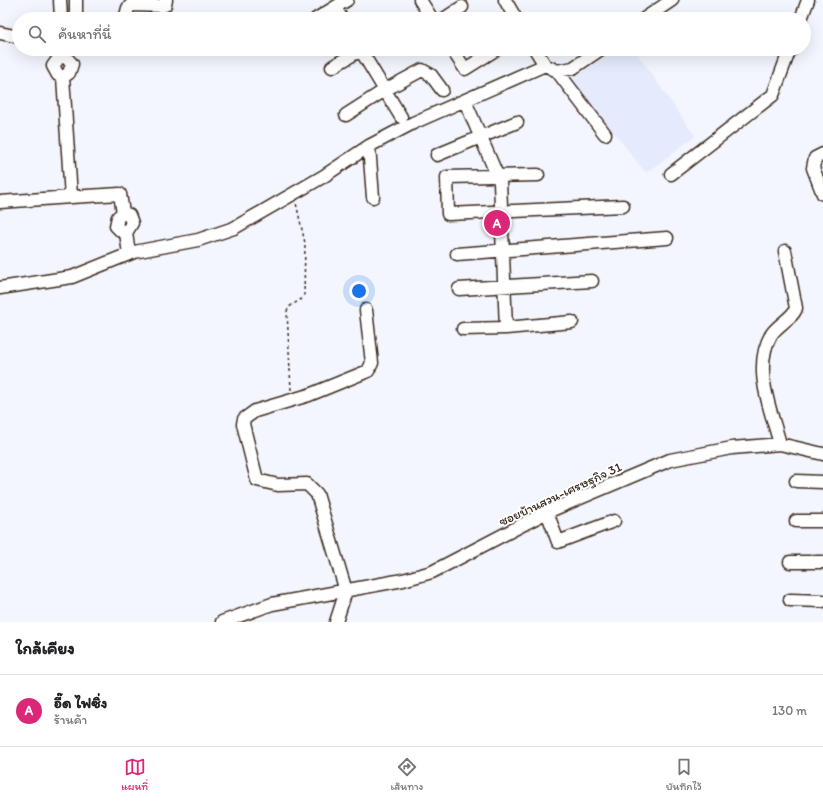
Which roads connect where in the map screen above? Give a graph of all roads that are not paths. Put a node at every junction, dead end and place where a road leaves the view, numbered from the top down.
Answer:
1 (60, 0) edge
2 (76, 0) edge
3 (166, 0) edge
4 (347, 0) edge
5 (420, 0) edge
6 (504, 0) edge
7 (672, 0) edge
8 (808, 0) edge
9 (462, 7) dead end
10 (335, 8) junction
11 (61, 12) edge
12 (76, 12) edge
13 (127, 12) edge
14 (328, 12) edge
15 (338, 12) edge
16 (428, 12) edge
17 (454, 12) edge
18 (512, 12) edge
19 (654, 12) edge
20 (804, 12) edge
21 (0, 33) edge
22 (12, 36) edge
23 (61, 56) edge
24 (350, 56) edge
25 (365, 56) edge
26 (456, 56) edge
27 (485, 56) edge
28 (539, 56) edge
29 (591, 56) edge
30 (787, 56) edge
31 (545, 65) junction
32 (332, 67) dead end
33 (557, 71) junction
34 (385, 90) junction
35 (442, 90) dead end
36 (465, 101) junction
37 (346, 115) dead end
38 (401, 117) dead end
39 (517, 122) dead end
40 (605, 134) dead end
41 (481, 137) junction
42 (369, 146) junction
43 (823, 154) edge
44 (437, 155) dead end
45 (671, 174) dead end
46 (538, 175) dead end
47 (497, 176) junction
48 (823, 194) edge
49 (71, 197) junction
50 (373, 197) dead end
51 (0, 202) edge
52 (622, 206) dead end
53 (501, 212) junction
54 (667, 238) dead end
55 (503, 251) junction
56 (785, 251) dead end
57 (128, 254) junction
58 (457, 254) dead end
59 (592, 281) dead end
60 (504, 286) junction
61 (0, 288) edge
62 (459, 289) dead end
63 (366, 310) dead end
64 (572, 322) dead end
65 (506, 328) junction
66 (463, 329) dead end
67 (780, 444) junction
68 (823, 454) edge
69 (796, 481) dead end
70 (823, 482) edge
71 (547, 512) junction
72 (614, 521) dead end
73 (796, 521) dead end
74 (823, 521) edge
75 (790, 562) dead end
76 (823, 562) edge
77 (346, 591) junction
78 (790, 600) dead end
79 (823, 601) edge
80 (222, 622) edge
81 (336, 622) edge

1 - 11 street
2 - 12 street
3 - 13 street
4 - 10 street
5 - 16 street
6 - 18 street
7 - 19 street
8 - 20 street
9 - 17 street
10 - 14 street
10 - 15 street
21 - 22 street
23 - 49 street
24 - 32 street
25 - 34 street
26 - 27 street
28 - 31 street
29 - 33 street
30 - 45 street
31 - 33 street
31 - 36 street
33 - 40 street
34 - 35 street
34 - 37 street
34 - 38 street
36 - 41 street
36 - 42 street
39 - 41 street
41 - 44 street
41 - 47 street
42 - 50 street
42 - 57 street
43 - 48 street
46 - 47 street
47 - 53 street
47 - 53 street
49 - 51 street
49 - 57 street
52 - 53 street
53 - 55 street
54 - 55 street
55 - 58 street
55 - 60 street
56 - 67 street
57 - 61 street
59 - 60 street
60 - 62 street
60 - 65 street
63 - 77 street
64 - 65 street
65 - 66 street
67 - 68 street, ซอยบ้านสวน-เศรษฐกิจ 31
67 - 71 street, ซอยบ้านสวน-เศรษฐกิจ 31
69 - 70 street
71 - 72 street
71 - 77 street, ซอยบ้านสวน-เศรษฐกิจ 31
73 - 74 street
75 - 76 street
77 - 80 street, ซอยบ้านสวน-เศรษฐกิจ 31
77 - 81 street
78 - 79 street

